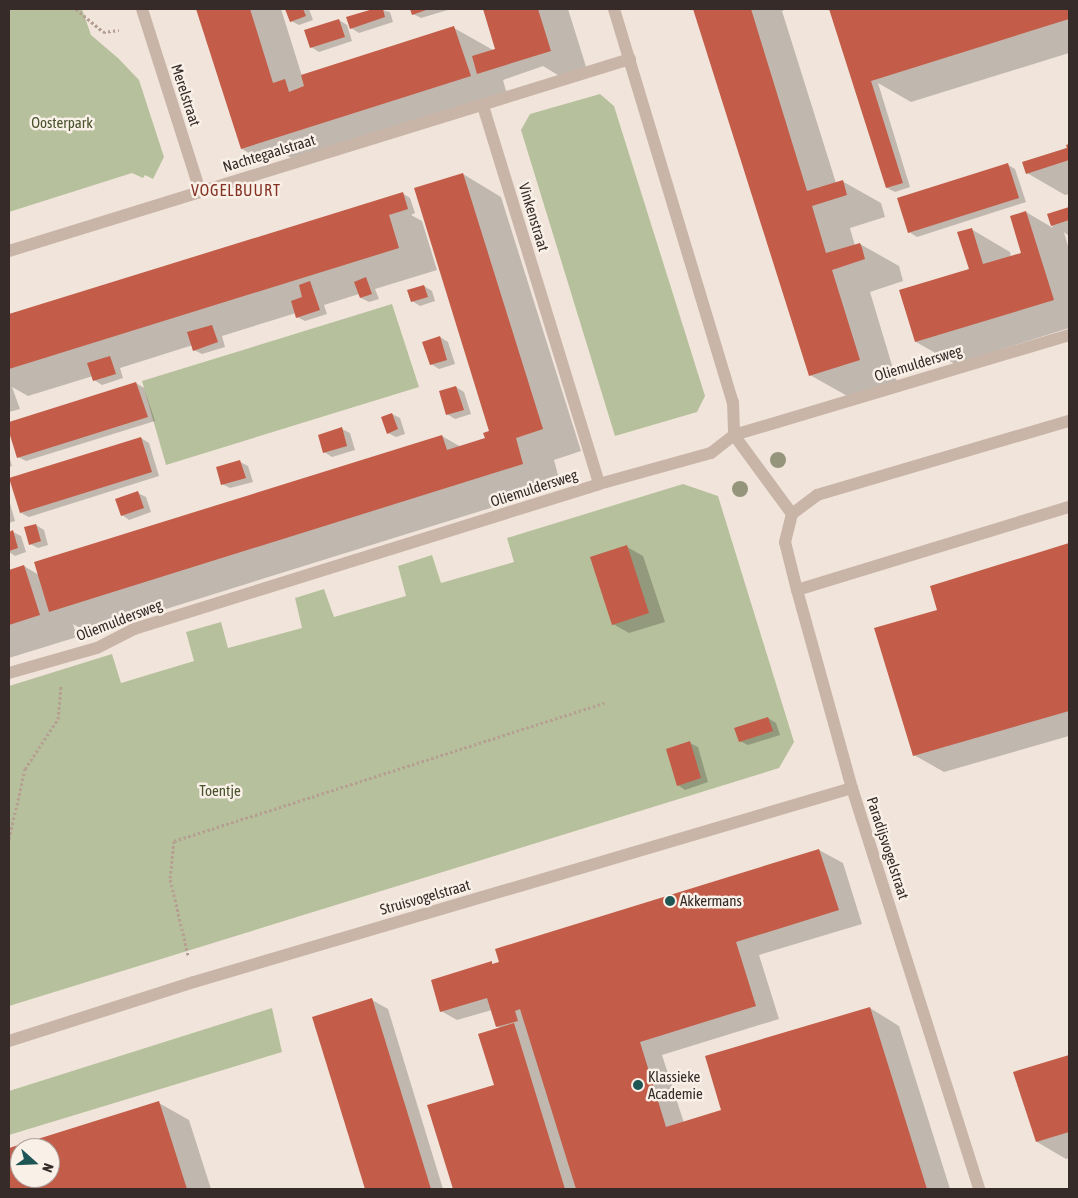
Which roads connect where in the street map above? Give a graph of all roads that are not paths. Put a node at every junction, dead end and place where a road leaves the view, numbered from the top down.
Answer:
1 (142, 9) edge
2 (614, 9) edge
3 (630, 59) junction
4 (483, 106) junction
5 (200, 191) junction
6 (9, 251) edge
7 (1069, 335) edge
8 (1069, 421) edge
9 (734, 435) junction
10 (599, 484) junction
11 (1069, 507) edge
12 (792, 514) junction
13 (797, 590) junction
14 (9, 672) edge
15 (852, 788) junction
16 (9, 1041) edge
17 (979, 1189) edge

1 - 5 street, Merelstraat
2 - 3 street
3 - 4 street
3 - 9 street
4 - 5 street, Nachtegaalstraat
4 - 10 street, Vinkenstraat
5 - 6 street, Nachtegaalstraat
7 - 9 street, Oliemuldersweg
8 - 12 street
9 - 10 street, Oliemuldersweg
9 - 12 street
10 - 14 street, Oliemuldersweg
11 - 13 street
12 - 13 street, Paradijsvogelstraat
13 - 15 street, Paradijsvogelstraat
15 - 16 street, Struisvogelstraat
15 - 17 street, Paradijsvogelstraat

